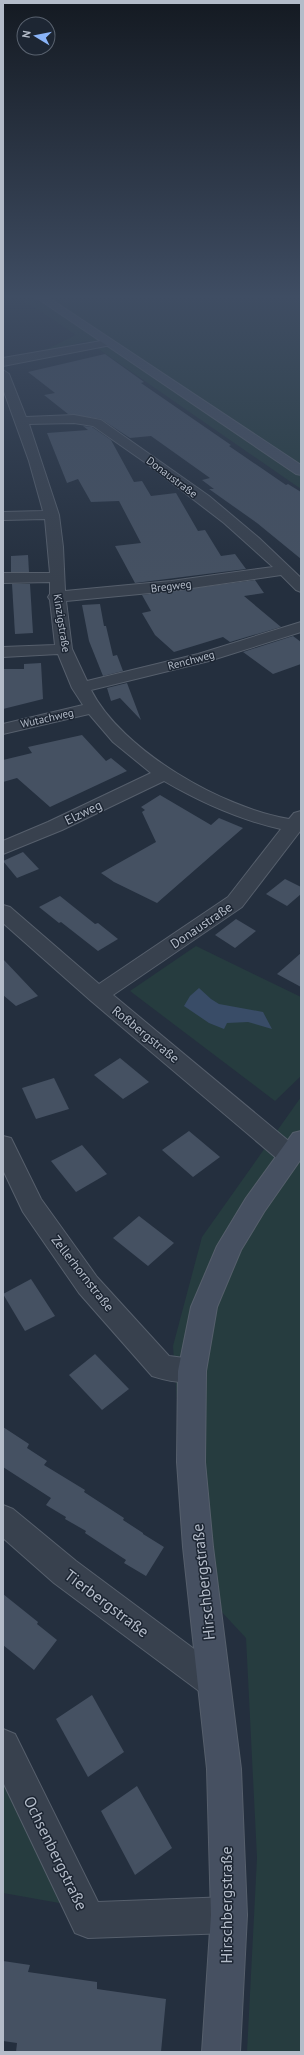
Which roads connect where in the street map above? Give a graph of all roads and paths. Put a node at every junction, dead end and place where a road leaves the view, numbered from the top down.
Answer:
1 (9, 390) edge
2 (178, 390) edge
3 (21, 421) junction
4 (301, 471) edge
5 (52, 515) junction
6 (3, 516) edge
7 (285, 570) junction
8 (58, 577) junction
9 (3, 578) edge
10 (301, 587) edge
11 (56, 597) junction
12 (301, 627) edge
13 (64, 649) junction
14 (3, 652) edge
15 (80, 688) junction
16 (92, 708) junction
17 (3, 729) edge
18 (163, 774) junction
19 (298, 821) edge
20 (3, 848) edge
21 (3, 912) edge
22 (98, 995) junction
23 (3, 1145) edge
24 (295, 1147) edge
25 (192, 1370) junction
26 (3, 1519) edge
27 (214, 1683) junction
28 (3, 1746) edge
29 (229, 1915) junction
30 (220, 2052) edge

1 - 3 street, Kinzigstraße
2 - 4 street
3 - 5 street, Kinzigstraße
3 - 7 street, Donaustraße
5 - 6 street
5 - 8 street, Kinzigstraße
7 - 10 street, Donaustraße
7 - 11 street, Bregweg
8 - 9 street
8 - 11 street, Kinzigstraße
11 - 13 street, Kinzigstraße
12 - 15 street, Renchweg
13 - 14 street
13 - 15 street, Kinzigstraße
15 - 16 street, Kinzigstraße
16 - 17 street, Wutachweg
16 - 18 street, Kinzigstraße
18 - 19 street, Kinzigstraße
18 - 20 street, Elzweg
19 - 22 street, Donaustraße
21 - 22 street, Roßbergstraße
22 - 24 street, Roßbergstraße
23 - 25 street, Zellerhornstraße
24 - 25 street, Hirschbergstraße
25 - 27 street, Hirschbergstraße
26 - 27 street, Tierbergstraße
27 - 29 street, Hirschbergstraße
28 - 29 street, Ochsenbergstraße
29 - 30 street, Hirschbergstraße

